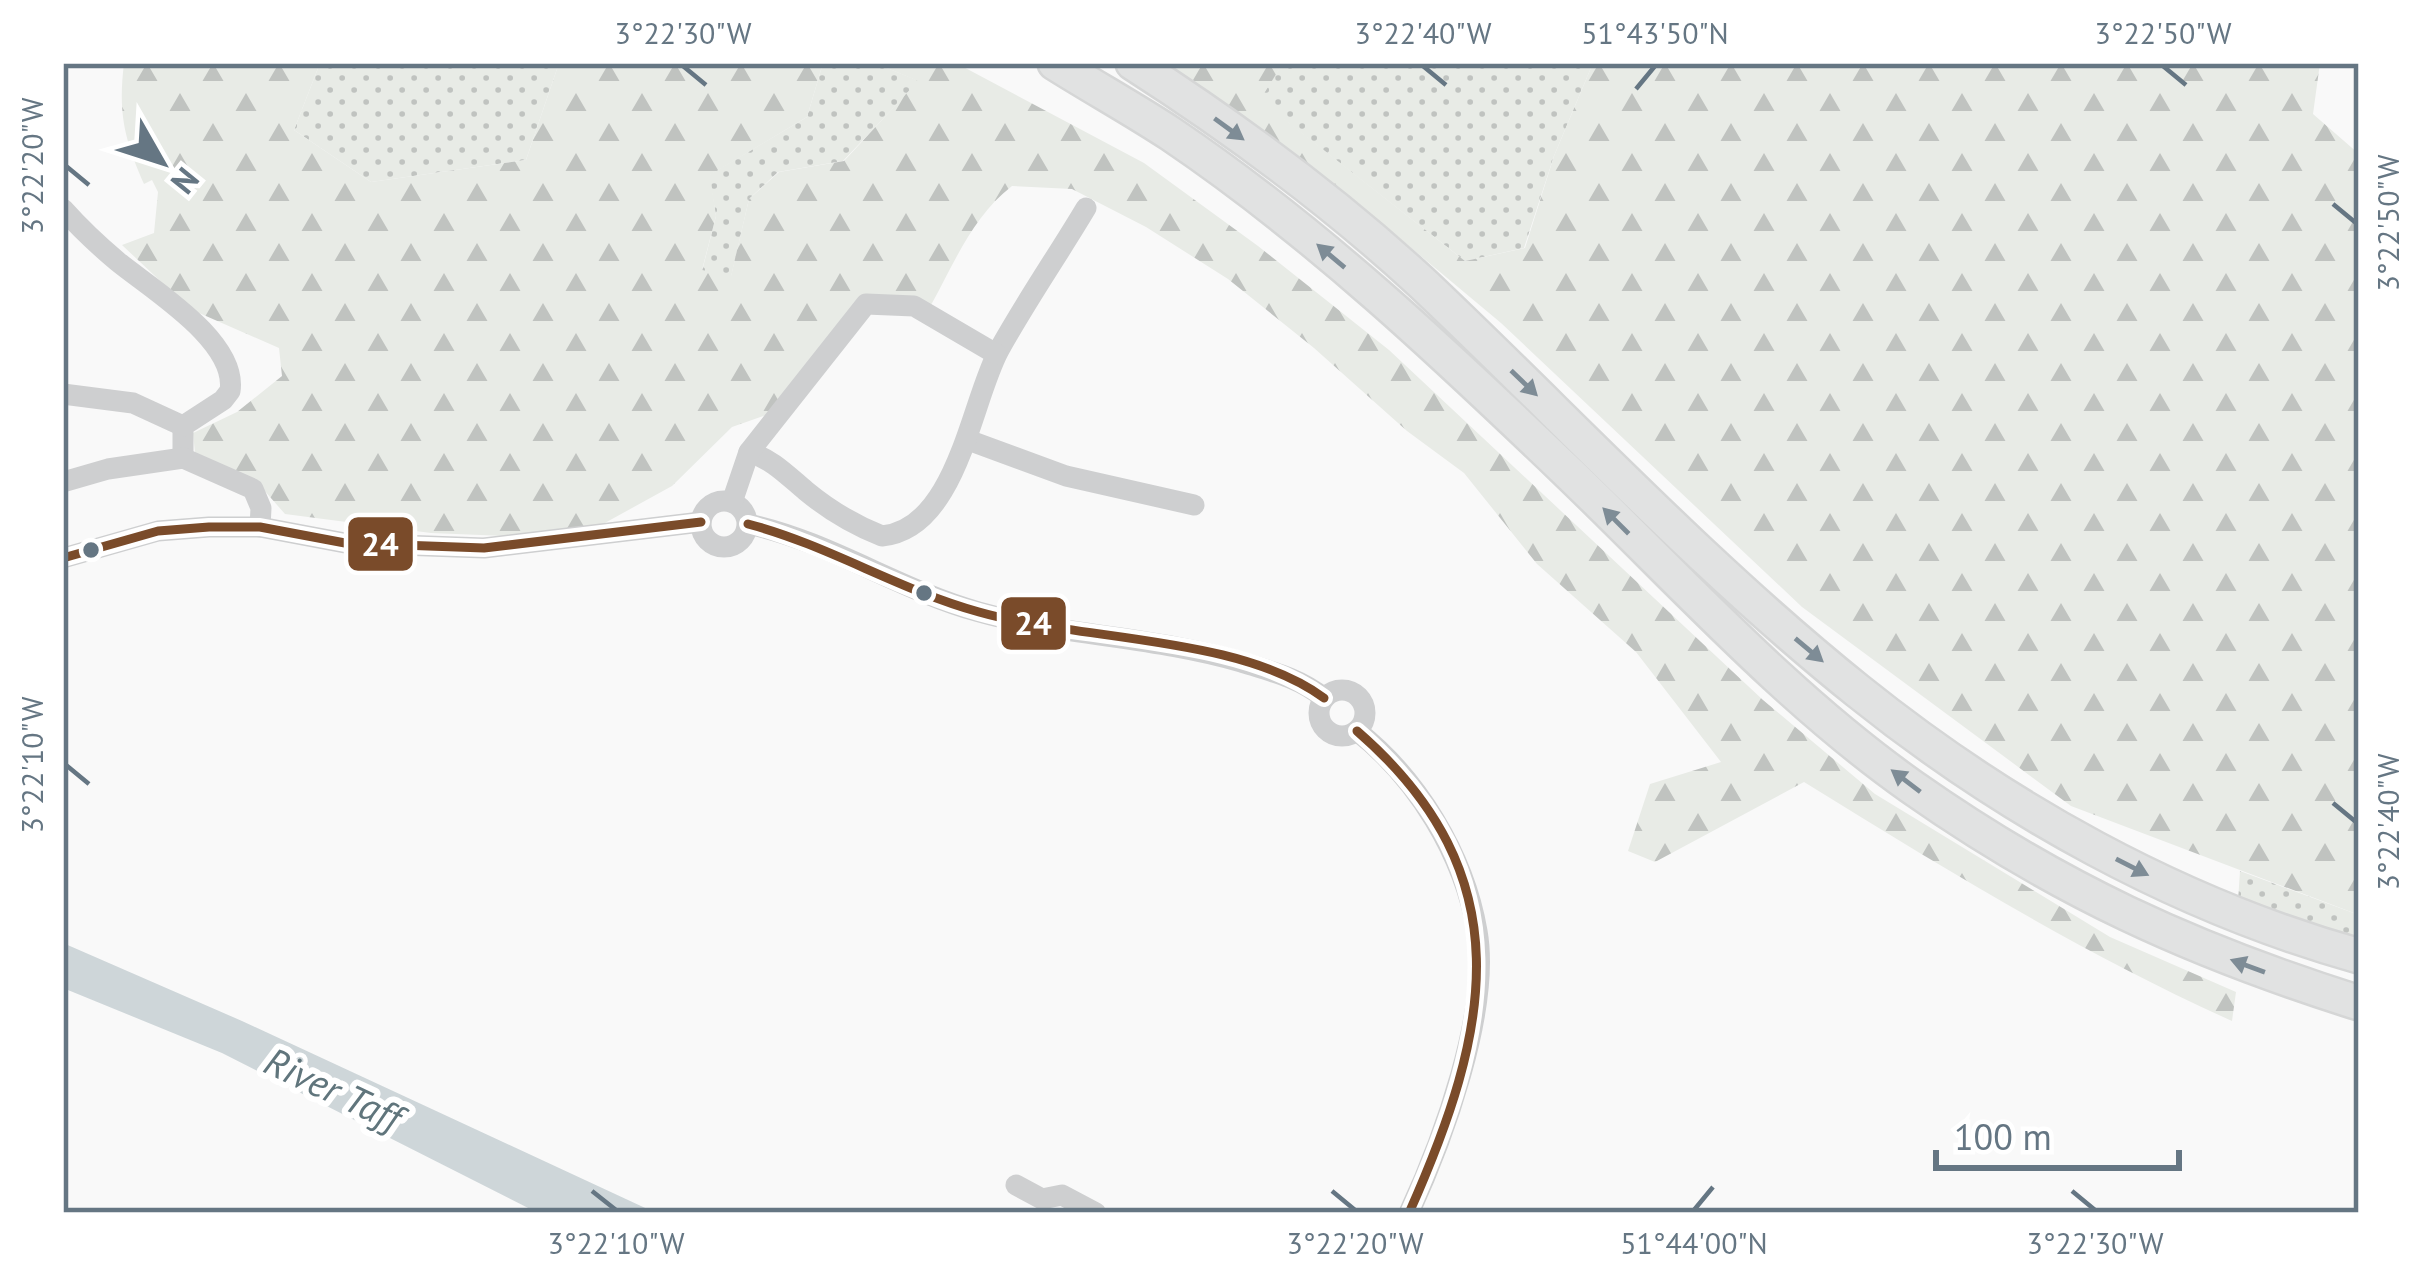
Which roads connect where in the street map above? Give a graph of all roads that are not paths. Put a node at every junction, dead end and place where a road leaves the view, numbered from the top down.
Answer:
1 (1055, 63) edge
2 (1132, 63) edge
3 (1087, 208) dead end
4 (63, 209) edge
5 (74, 236) edge
6 (997, 354) junction
7 (63, 394) edge
8 (184, 425) junction
9 (968, 440) junction
10 (749, 452) junction
11 (183, 458) junction
12 (63, 482) edge
13 (733, 502) junction
14 (1194, 505) dead end
15 (700, 522) junction
16 (748, 524) junction
17 (260, 527) junction
18 (63, 558) edge
19 (1324, 698) junction
20 (1357, 731) junction
21 (2359, 956) edge
22 (2359, 1003) edge
23 (1016, 1185) dead end
24 (1096, 1213) edge
25 (1409, 1213) edge

22 -> 1 highway
2 -> 21 highway
3 - 6 street
4 - 5 street
5 - 8 street
6 - 9 street
6 - 10 street
7 - 8 street
8 - 11 street
9 - 10 street
9 - 14 street
10 - 13 street
11 - 12 street
11 - 17 street
13 - 15 street
13 - 16 street
15 - 16 street
15 - 17 street
16 - 19 street
17 - 18 street
19 - 20 street
19 - 20 street
20 - 25 street
23 - 24 street

